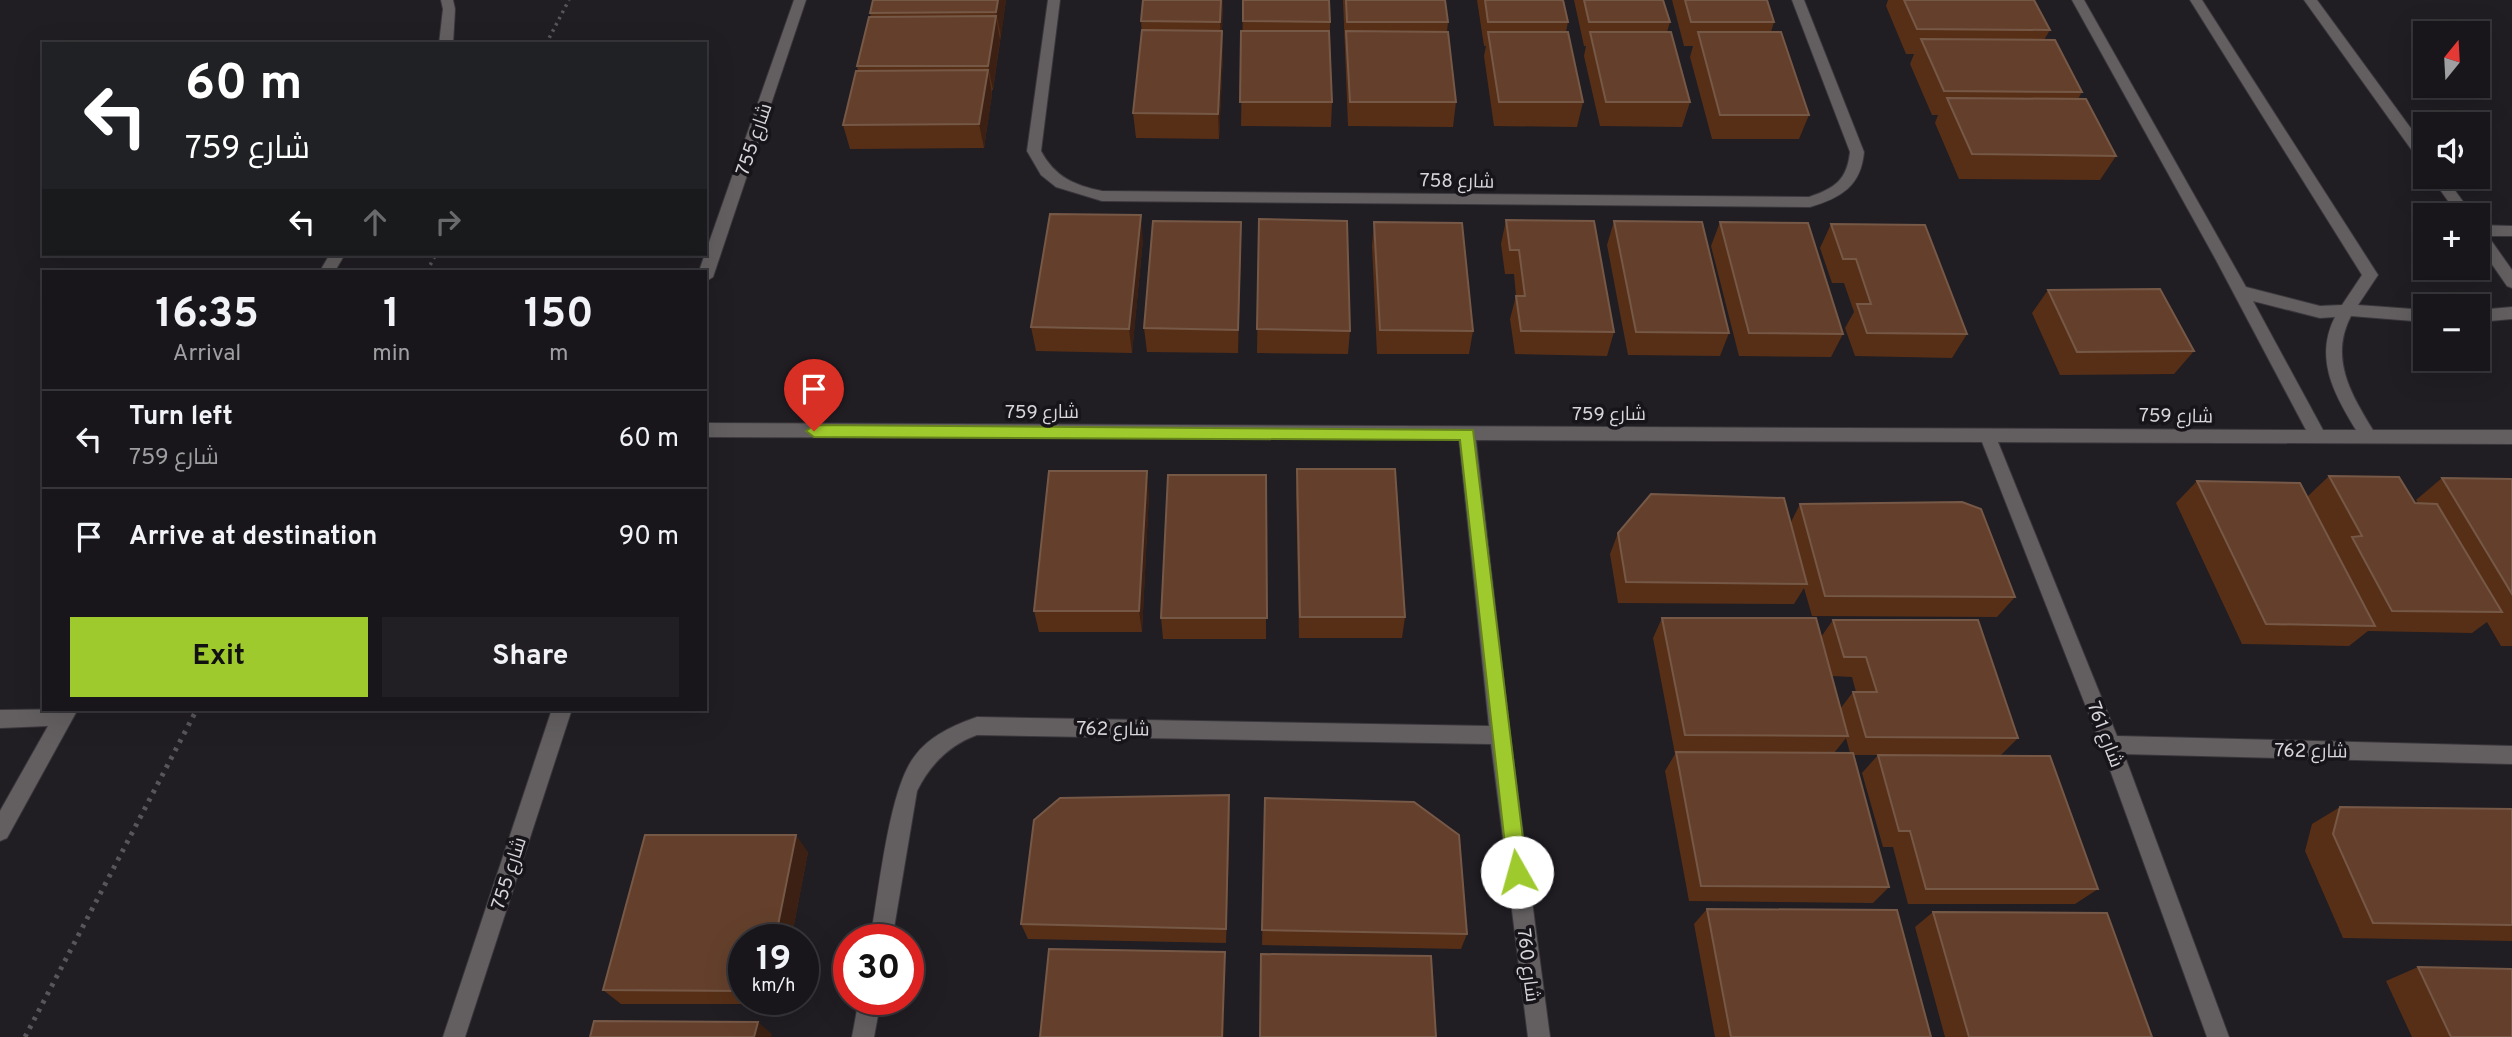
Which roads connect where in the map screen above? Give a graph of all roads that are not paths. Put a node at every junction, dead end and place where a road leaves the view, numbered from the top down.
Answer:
1 (447, 0) edge
2 (800, 0) edge
3 (1054, 0) edge
4 (1798, 0) edge
5 (2078, 0) edge
6 (2310, 0) edge
7 (2195, 1) edge
8 (446, 42) edge
9 (2413, 142) edge
10 (2490, 231) edge
11 (2512, 231) edge
12 (2490, 247) edge
13 (707, 271) edge
14 (2510, 274) edge
15 (2241, 291) junction
16 (2348, 310) junction
17 (2512, 313) edge
18 (2413, 315) edge
19 (2490, 315) edge
20 (707, 430) edge
21 (1467, 434) junction
22 (1987, 434) junction
23 (2318, 437) junction
24 (2369, 437) junction
25 (2512, 438) edge
26 (561, 711) edge
27 (66, 713) edge
28 (0, 719) edge
29 (1500, 735) junction
30 (2111, 745) junction
31 (2512, 755) edge
32 (0, 831) edge
33 (884, 924) edge
34 (867, 1015) edge
35 (454, 1037) edge
36 (863, 1037) edge
37 (1539, 1037) edge
38 (2218, 1037) edge

1 - 8 street
2 - 13 street, شارع 755
3 - 4 street, شارع 758
5 - 15 street
6 - 9 street
7 - 16 street
10 - 11 street
12 - 14 street
15 - 16 street
15 - 23 street
16 - 18 street
16 - 24 street
17 - 19 street
20 - 21 street, شارع 759
21 - 22 street, شارع 759
21 - 29 street, شارع 760
22 - 23 street, شارع 759
22 - 30 street, شارع 761
23 - 24 street, شارع 759
24 - 25 street, شارع 759
26 - 35 street, شارع 755
27 - 28 street
27 - 32 street
29 - 33 street, شارع 762
29 - 37 street, شارع 760
30 - 31 street, شارع 762
30 - 38 street, شارع 761
34 - 36 street

